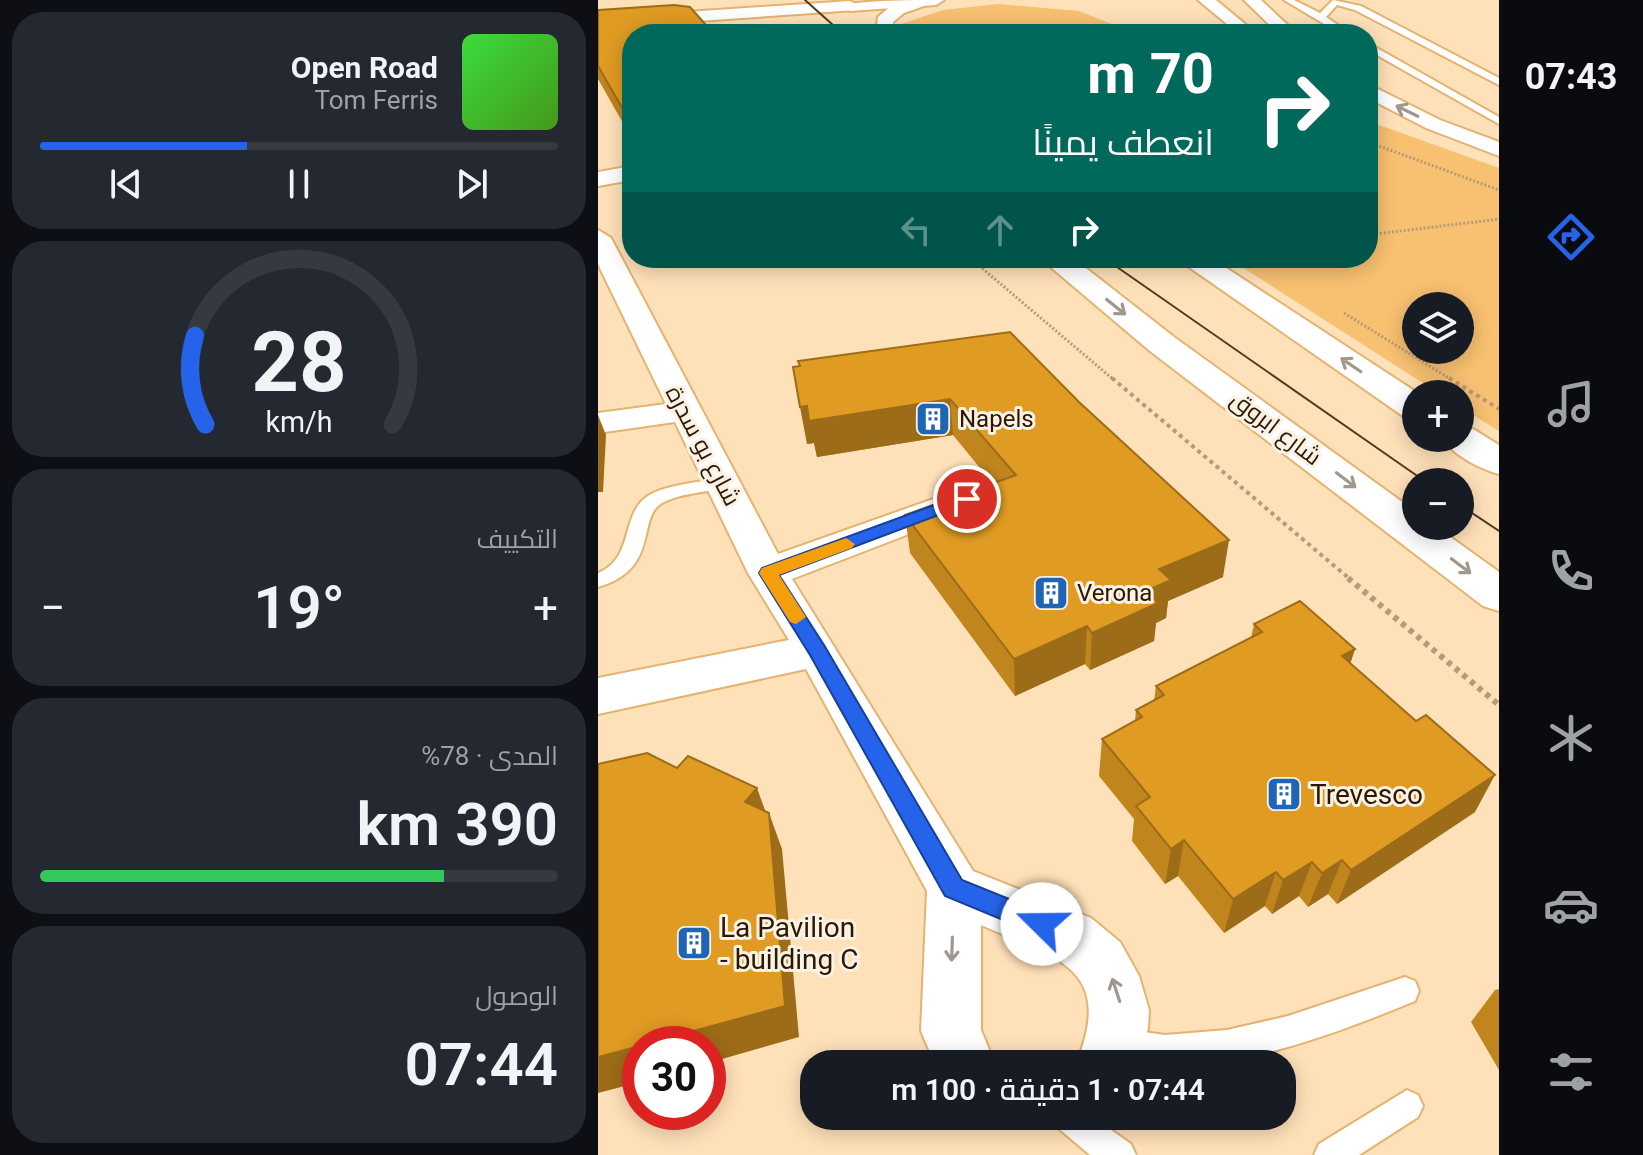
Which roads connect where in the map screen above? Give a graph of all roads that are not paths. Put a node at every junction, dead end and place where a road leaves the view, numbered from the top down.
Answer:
1 (712, 0) edge
2 (936, 0) edge
3 (1206, 0) edge
4 (1252, 0) edge
5 (1288, 0) edge
6 (930, 1) edge
7 (1336, 1) edge
8 (801, 2) edge
9 (847, 3) edge
10 (598, 14) edge
11 (669, 14) junction
12 (772, 15) edge
13 (1321, 17) junction
14 (598, 23) edge
15 (843, 24) edge
16 (871, 24) edge
17 (884, 24) edge
18 (1236, 24) edge
19 (1278, 24) edge
20 (1332, 24) edge
21 (1378, 52) edge
22 (1499, 73) edge
23 (1484, 75) junction
24 (1428, 80) junction
25 (1499, 82) edge
26 (1378, 95) edge
27 (1378, 117) edge
28 (1499, 121) edge
29 (1499, 149) edge
30 (1499, 167) edge
31 (622, 175) edge
32 (598, 179) edge
33 (598, 238) edge
34 (1067, 268) edge
35 (1206, 268) edge
36 (1402, 399) edge
37 (684, 411) junction
38 (598, 423) edge
39 (1474, 446) edge
40 (1499, 462) edge
41 (723, 483) junction
42 (967, 499) edge
43 (768, 573) junction
44 (598, 580) edge
45 (1499, 595) edge
46 (817, 650) junction
47 (598, 696) edge
48 (954, 888) junction
49 (1405, 991) dead end
50 (959, 1050) edge
51 (1112, 1050) edge
52 (1165, 1050) edge
53 (1407, 1106) dead end
54 (1083, 1130) edge
55 (1120, 1155) edge
56 (1330, 1155) edge

1 - 11 street
2 - 6 street
3 - 18 street
4 - 19 street
5 - 13 lane
6 - 9 street
6 - 17 street
7 - 13 lane
7 - 23 lane
8 - 9 street
8 - 12 street
8 - 15 street
9 - 16 street
10 - 11 street
11 - 12 street
11 - 12 street
11 - 14 street
13 - 20 lane
21 - 24 lane
22 - 23 lane
23 - 24 lane
23 - 25 lane
24 - 28 lane
29 -> 26 street
27 - 30 street
31 - 32 street
33 - 37 street, شارع بو سدرة
34 -> 45 street, شارع ابروق
36 -> 35 street
37 - 38 street
37 - 41 street, شارع بو سدرة
39 - 40 street
41 - 43 street, شارع بو سدرة
41 - 44 lane
42 - 43 street
43 - 46 street, شارع بو سدرة
46 - 47 street
46 - 48 street, شارع بو سدرة
48 -> 50 street
51 -> 48 street
49 - 52 lane
53 - 56 lane
54 - 55 lane

